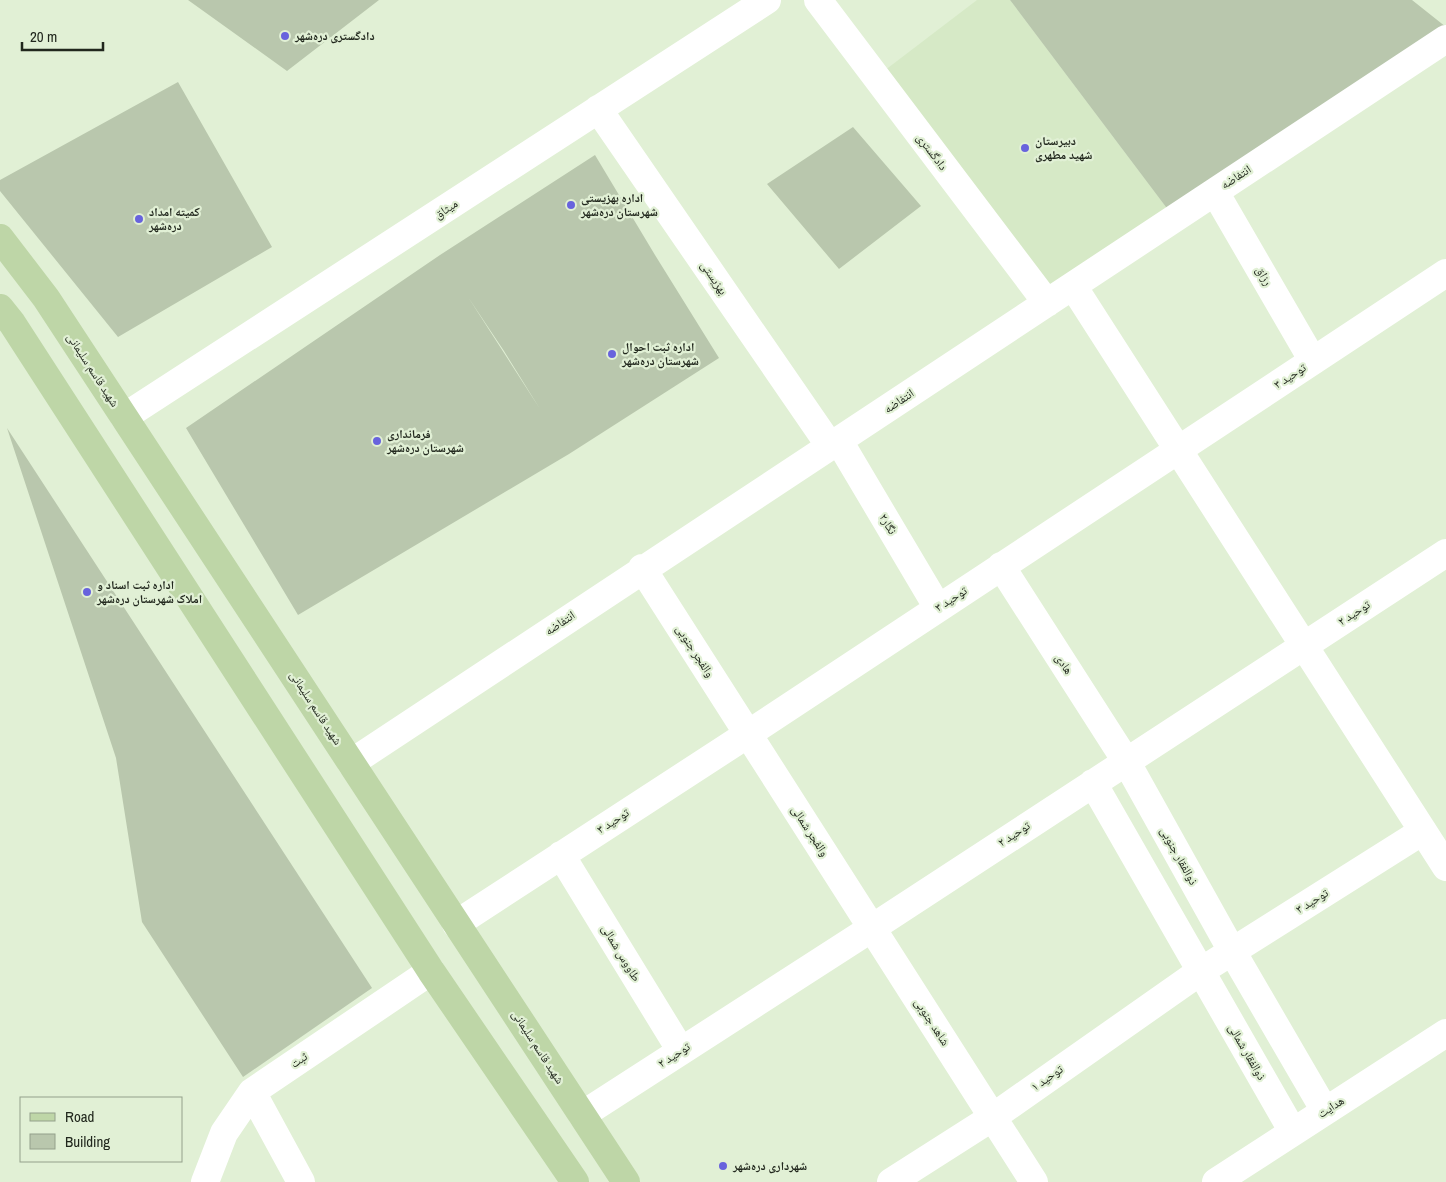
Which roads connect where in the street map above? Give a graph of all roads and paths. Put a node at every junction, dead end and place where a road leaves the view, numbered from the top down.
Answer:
1 (767, 0) edge
2 (818, 0) edge
3 (1446, 39) edge
4 (598, 110) junction
5 (1215, 192) junction
6 (0, 238) edge
7 (1446, 273) edge
8 (1072, 286) junction
9 (1046, 303) junction
10 (0, 308) edge
11 (1314, 361) junction
12 (124, 417) junction
13 (834, 444) junction
14 (1178, 450) junction
15 (1446, 553) edge
16 (1001, 566) junction
17 (642, 568) junction
18 (938, 608) junction
19 (1304, 646) junction
20 (748, 734) junction
21 (1126, 761) junction
22 (352, 763) junction
23 (1093, 783) junction
24 (1423, 831) junction
25 (561, 855) junction
26 (1446, 867) edge
27 (456, 924) junction
28 (872, 928) junction
29 (1232, 951) junction
30 (431, 971) junction
31 (1201, 971) junction
32 (1446, 1033) edge
33 (681, 1050) junction
34 (252, 1092) junction
35 (1326, 1111) junction
36 (582, 1115) junction
37 (992, 1117) junction
38 (1293, 1132) junction
39 (205, 1182) edge
40 (301, 1182) edge
41 (575, 1182) edge
42 (626, 1182) edge
43 (891, 1182) edge
44 (1034, 1182) edge
45 (1216, 1182) edge

1 - 4 street, میثاق
2 - 9 street, دادگستری
3 - 5 street, انتفاضه
4 - 12 street, میثاق
4 - 13 street, بهزیستی
5 - 8 street, انتفاضه
5 - 11 street, رزاق
6 - 12 main road, شهید قاسم سلیمانی
7 - 11 street, توحید ۳
8 - 9 street, انتفاضه
8 - 14 street
9 - 13 street, انتفاضه
10 - 30 main road
11 - 14 street, توحید ۳
12 - 22 main road, شهید قاسم سلیمانی
13 - 17 street, انتفاضه
13 - 18 street, نگار۲
14 - 16 street, توحید ۳
14 - 19 street
15 - 19 street, توحید ۲
16 - 18 street, توحید ۳
16 - 21 street, هادی
17 - 20 street, والفجر جنوبی
17 - 22 street, انتفاضه
18 - 20 street, توحید ۳
19 - 21 street, توحید ۲
19 - 24 street
20 - 25 street, توحید ۳
20 - 28 street, والفجر شمالی
21 - 23 street, توحید ۲
21 - 29 street, ذوالفقار جنوبی
22 - 27 main road, شهید قاسم سلیمانی
23 - 28 street, توحید ۲
23 - 31 street
24 - 26 street
24 - 29 street, توحید ۳
25 - 27 street, توحید ۳
25 - 33 street, طاووس شمالی
27 - 36 main road, شهید قاسم سلیمانی
28 - 33 street, توحید ۲
28 - 37 street, شاهد جنوبی
29 - 31 street, توحید ۳
29 - 35 street
30 - 34 street, ثبت
30 - 41 main road
31 - 37 street, توحید ۱
31 - 38 street, ذوالفقار شمالی
32 - 35 street, هدایت
33 - 36 street, توحید ۲
34 - 39 street, ثبت
34 - 40 street
35 - 38 street, هدایت
36 - 42 main road, شهید قاسم سلیمانی
37 - 43 street, توحید ۱
37 - 44 street, شاهد جنوبی
38 - 45 street, هدایت

